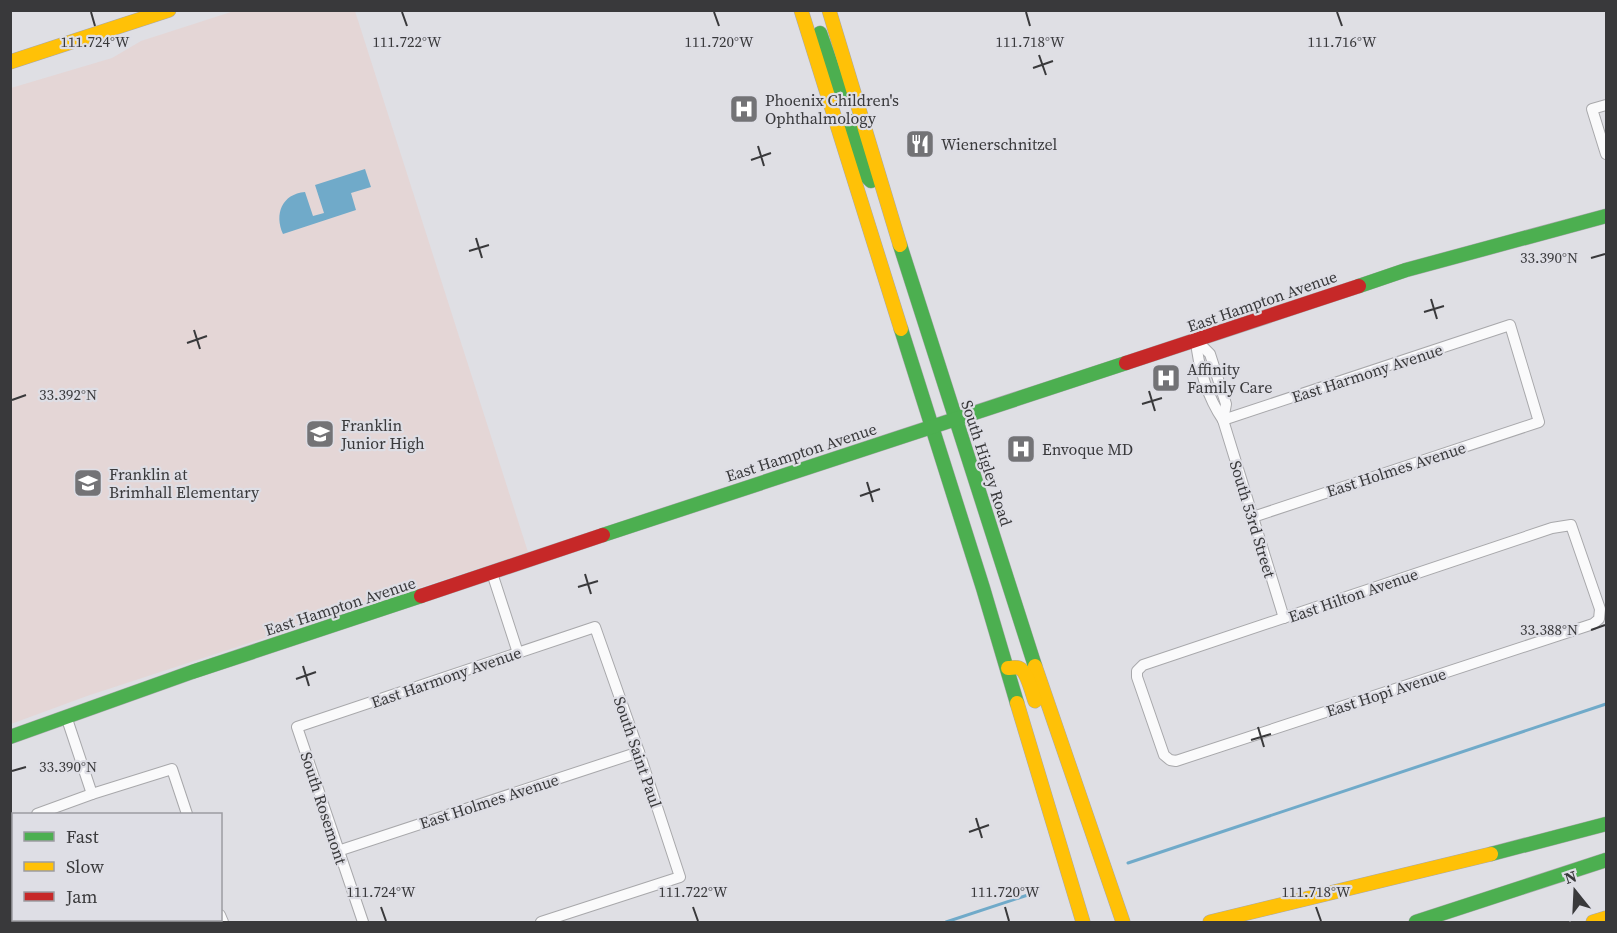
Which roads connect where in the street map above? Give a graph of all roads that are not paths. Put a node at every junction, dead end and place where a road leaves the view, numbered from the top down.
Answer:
1 (169, 10) edge
2 (802, 10) edge
3 (829, 10) edge
4 (10, 62) edge
5 (853, 94) junction
6 (1606, 105) edge
7 (833, 111) junction
8 (1606, 154) edge
9 (883, 191) junction
10 (1606, 216) edge
11 (1196, 340) junction
12 (1216, 374) junction
13 (1204, 378) junction
14 (955, 418) junction
15 (1223, 420) junction
16 (1539, 422) joint
17 (933, 426) junction
18 (1253, 517) junction
19 (492, 573) junction
20 (1284, 618) junction
21 (1599, 619) joint
22 (595, 627) joint
23 (518, 653) junction
24 (1008, 668) junction
25 (66, 716) junction
26 (297, 728) joint
27 (10, 737) edge
28 (639, 752) junction
29 (1170, 760) joint
30 (1078, 790) junction
31 (92, 794) junction
32 (40, 813) edge
33 (187, 813) edge
34 (1606, 824) edge
35 (338, 851) junction
36 (1606, 860) edge
37 (1606, 918) edge
38 (363, 922) edge
39 (540, 922) edge
40 (1083, 922) edge
41 (1123, 922) edge
42 (1210, 922) edge
43 (1416, 922) edge
44 (1593, 922) edge

1 - 4 main road
2 - 5 main road
2 - 7 main road
3 - 5 main road, South Higley Road
5 - 9 main road, South Higley Road
6 - 8 street
7 - 9 main road
7 - 17 main road
9 - 14 main road, South Higley Road
10 - 11 main road, East Hampton Avenue
11 - 12 street, South 53rd Street
11 - 13 street, South 53rd Street
11 - 14 main road, East Hampton Avenue
12 - 13 street
12 - 15 street, South 53rd Street
13 - 15 street, South 53rd Street
14 - 17 main road, East Hampton Avenue
14 - 30 main road, South Higley Road
15 - 16 street, East Harmony Avenue
15 - 18 street, South 53rd Street
16 - 18 street, East Holmes Avenue
17 - 19 main road, East Hampton Avenue
17 - 24 main road
18 - 20 street, South 53rd Street
19 - 23 street
19 - 25 main road, East Hampton Avenue
20 - 21 street, East Hilton Avenue
20 - 29 street, East Hilton Avenue
21 - 29 street, East Hopi Avenue
22 - 23 street, East Harmony Avenue
22 - 28 street, South Saint Paul
23 - 26 street, East Harmony Avenue
24 - 30 main road
24 - 40 main road
25 - 27 main road, East Hampton Avenue
25 - 31 street
26 - 35 street, South Rosemont
28 - 35 street, East Holmes Avenue
28 - 39 street, South Saint Paul
30 - 41 main road, South Higley Road
31 - 32 street
31 - 33 street
34 - 42 main road
35 - 38 street, South Rosemont
36 - 43 main road
37 - 44 main road

